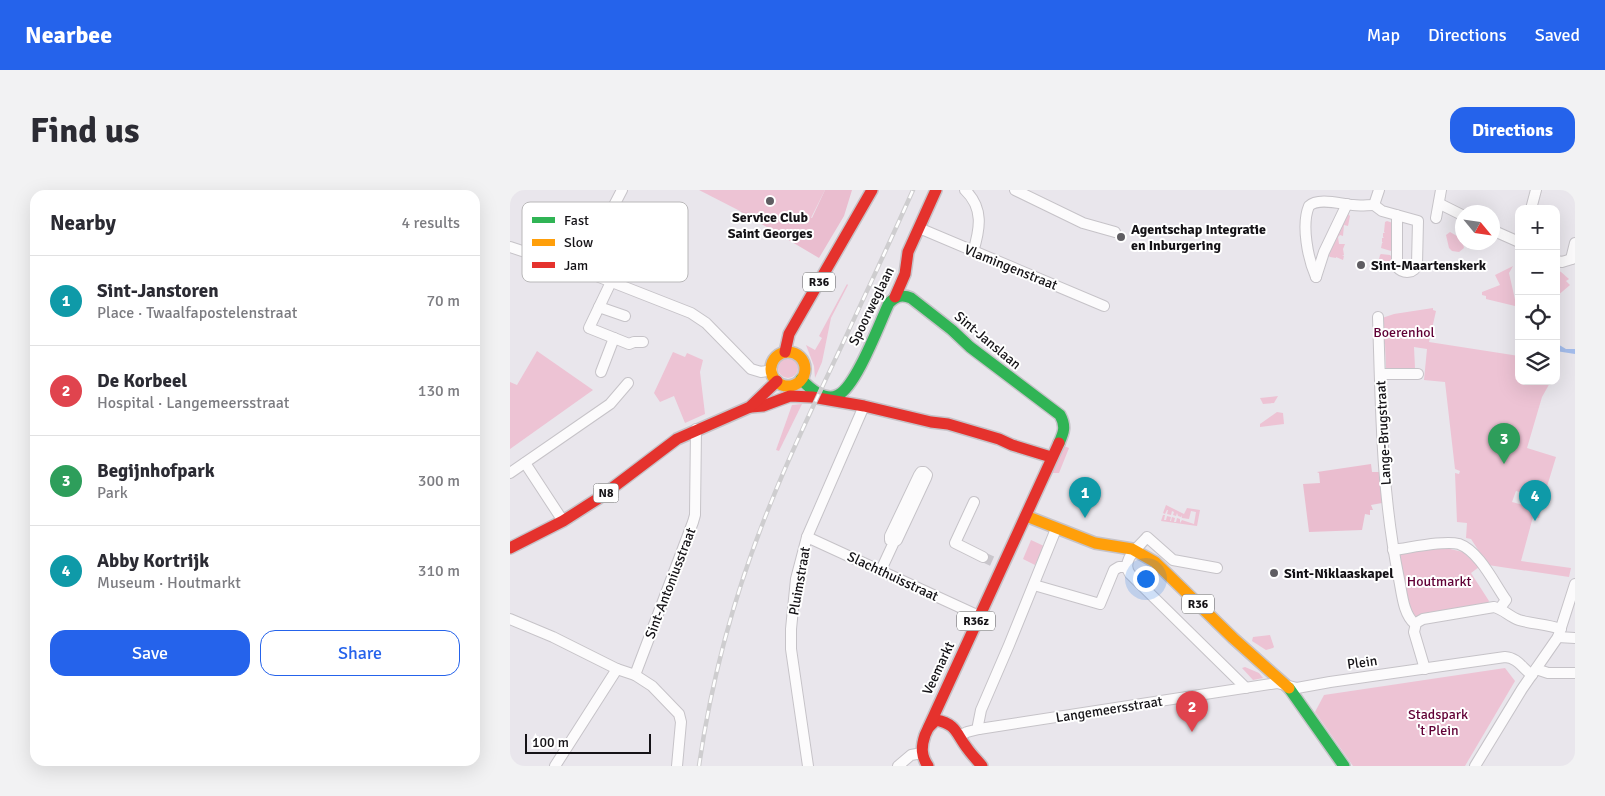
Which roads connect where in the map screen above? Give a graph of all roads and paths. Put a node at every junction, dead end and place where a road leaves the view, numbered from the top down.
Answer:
1 (622, 190) edge
2 (872, 190) edge
3 (936, 190) edge
4 (965, 190) edge
5 (1015, 190) edge
6 (1379, 190) edge
7 (1441, 190) edge
8 (1536, 190) edge
9 (616, 202) edge
10 (1347, 204) junction
11 (1440, 204) junction
12 (1374, 205) junction
13 (1532, 205) edge
14 (1455, 212) edge
15 (1397, 216) junction
16 (1436, 218) dead end
17 (919, 228) junction
18 (1115, 232) dead end
19 (1500, 234) edge
20 (1515, 240) edge
21 (1575, 244) edge
22 (510, 247) edge
23 (522, 251) edge
24 (973, 252) junction
25 (1573, 258) edge
26 (1560, 262) edge
27 (611, 282) joint
28 (895, 296) junction
29 (1104, 306) dead end
30 (599, 308) junction
31 (625, 316) dead end
32 (1378, 317) dead end
33 (614, 338) junction
34 (643, 342) dead end
35 (789, 353) junction
36 (772, 370) junction
37 (600, 372) dead end
38 (1380, 374) junction
39 (1418, 374) dead end
40 (853, 380) junction
41 (777, 381) junction
42 (799, 381) junction
43 (628, 382) dead end
44 (812, 397) junction
45 (864, 406) junction
46 (750, 407) junction
47 (893, 413) junction
48 (1060, 416) joint
49 (696, 429) junction
50 (1051, 457) junction
51 (525, 463) junction
52 (510, 473) edge
53 (974, 502) dead end
54 (1026, 516) junction
55 (563, 521) junction
56 (1056, 529) junction
57 (807, 537) junction
58 (894, 542) junction
59 (510, 548) edge
60 (1135, 550) junction
61 (1393, 550) junction
62 (983, 557) tunnel mouth
63 (1126, 567) junction
64 (1217, 568) dead end
65 (881, 570) junction
66 (1575, 584) edge
67 (1034, 586) junction
68 (1500, 608) junction
69 (979, 616) junction
70 (510, 619) edge
71 (1415, 624) junction
72 (1560, 633) junction
73 (1575, 638) edge
74 (617, 668) junction
75 (1425, 669) junction
76 (1534, 672) junction
77 (635, 674) junction
78 (1575, 674) edge
79 (1288, 686) junction
80 (1246, 688) junction
81 (929, 726) junction
82 (979, 729) junction
83 (961, 735) junction
84 (924, 759) edge
85 (554, 766) edge
86 (677, 766) edge
87 (808, 766) edge
88 (898, 766) edge
89 (982, 766) edge
90 (1344, 766) edge
91 (1475, 766) edge

1 - 9 street
2 - 35 main road, R36
3 - 17 main road, Spoorweglaan
4 - 24 street
5 - 18 street
6 - 12 street
7 - 11 street
8 - 13 street
10 - 10 street
10 - 12 street
11 - 14 street
11 - 16 street
12 - 15 street
15 - 15 street
17 - 24 street, Vlamingenstraat
17 - 28 main road, Spoorweglaan
19 - 20 street
21 - 25 street
22 - 23 street
24 - 29 street, Vlamingenstraat
25 - 26 street
27 - 30 street
27 - 36 street
28 - 40 main road, Spoorweglaan
28 - 48 main road, Sint-Janslaan
30 - 31 street
30 - 33 street
32 - 38 street, Lange-Brugstraat
33 - 34 street
33 - 37 street
35 - 36 main road, R36
35 - 42 main road
36 - 41 main road
38 - 39 street
38 - 61 street, Lange-Brugstraat
40 - 42 main road
40 - 47 main road
41 - 42 main road
41 - 46 main road, N8
42 - 44 main road
43 - 51 street
44 - 45 main road
44 - 46 main road, N8
45 - 47 main road
45 - 57 street, Pluimstraat
46 - 49 main road, N8
47 - 50 main road
48 - 50 main road, Veemarkt
49 - 55 main road, N8
49 - 77 street, Sint-Antoniusstraat
50 - 54 main road, Veemarkt
51 - 52 street
51 - 55 street
53 - 62 street
54 - 56 main road, R36
54 - 69 main road, Veemarkt / R36z
55 - 59 main road, N8
56 - 60 main road, R36
56 - 67 street
57 - 65 street, Slachthuisstraat
57 - 87 street, Pluimstraat
58 - 58 street
58 - 65 street
60 - 63 street
60 - 64 street
60 - 79 main road, R36
61 - 68 street
61 - 71 street
63 - 67 street
63 - 80 street
65 - 69 street, Slachthuisstraat
66 - 72 street
67 - 82 street
68 - 71 street
68 - 72 street
69 - 81 main road, Veemarkt / R36z
70 - 74 street
71 - 75 street
72 - 73 street
72 - 76 street
74 - 77 street
74 - 85 street
75 - 76 street, Plein
75 - 79 street, Plein
76 - 78 street, Plein
76 - 91 street
77 - 86 street
79 - 80 street, Langemeersstraat
79 - 90 main road, R36
80 - 82 street, Langemeersstraat
81 - 83 main road
81 - 84 main road, Veemarkt / R36z
82 - 83 street, Langemeersstraat
83 - 89 main road
84 - 88 street

